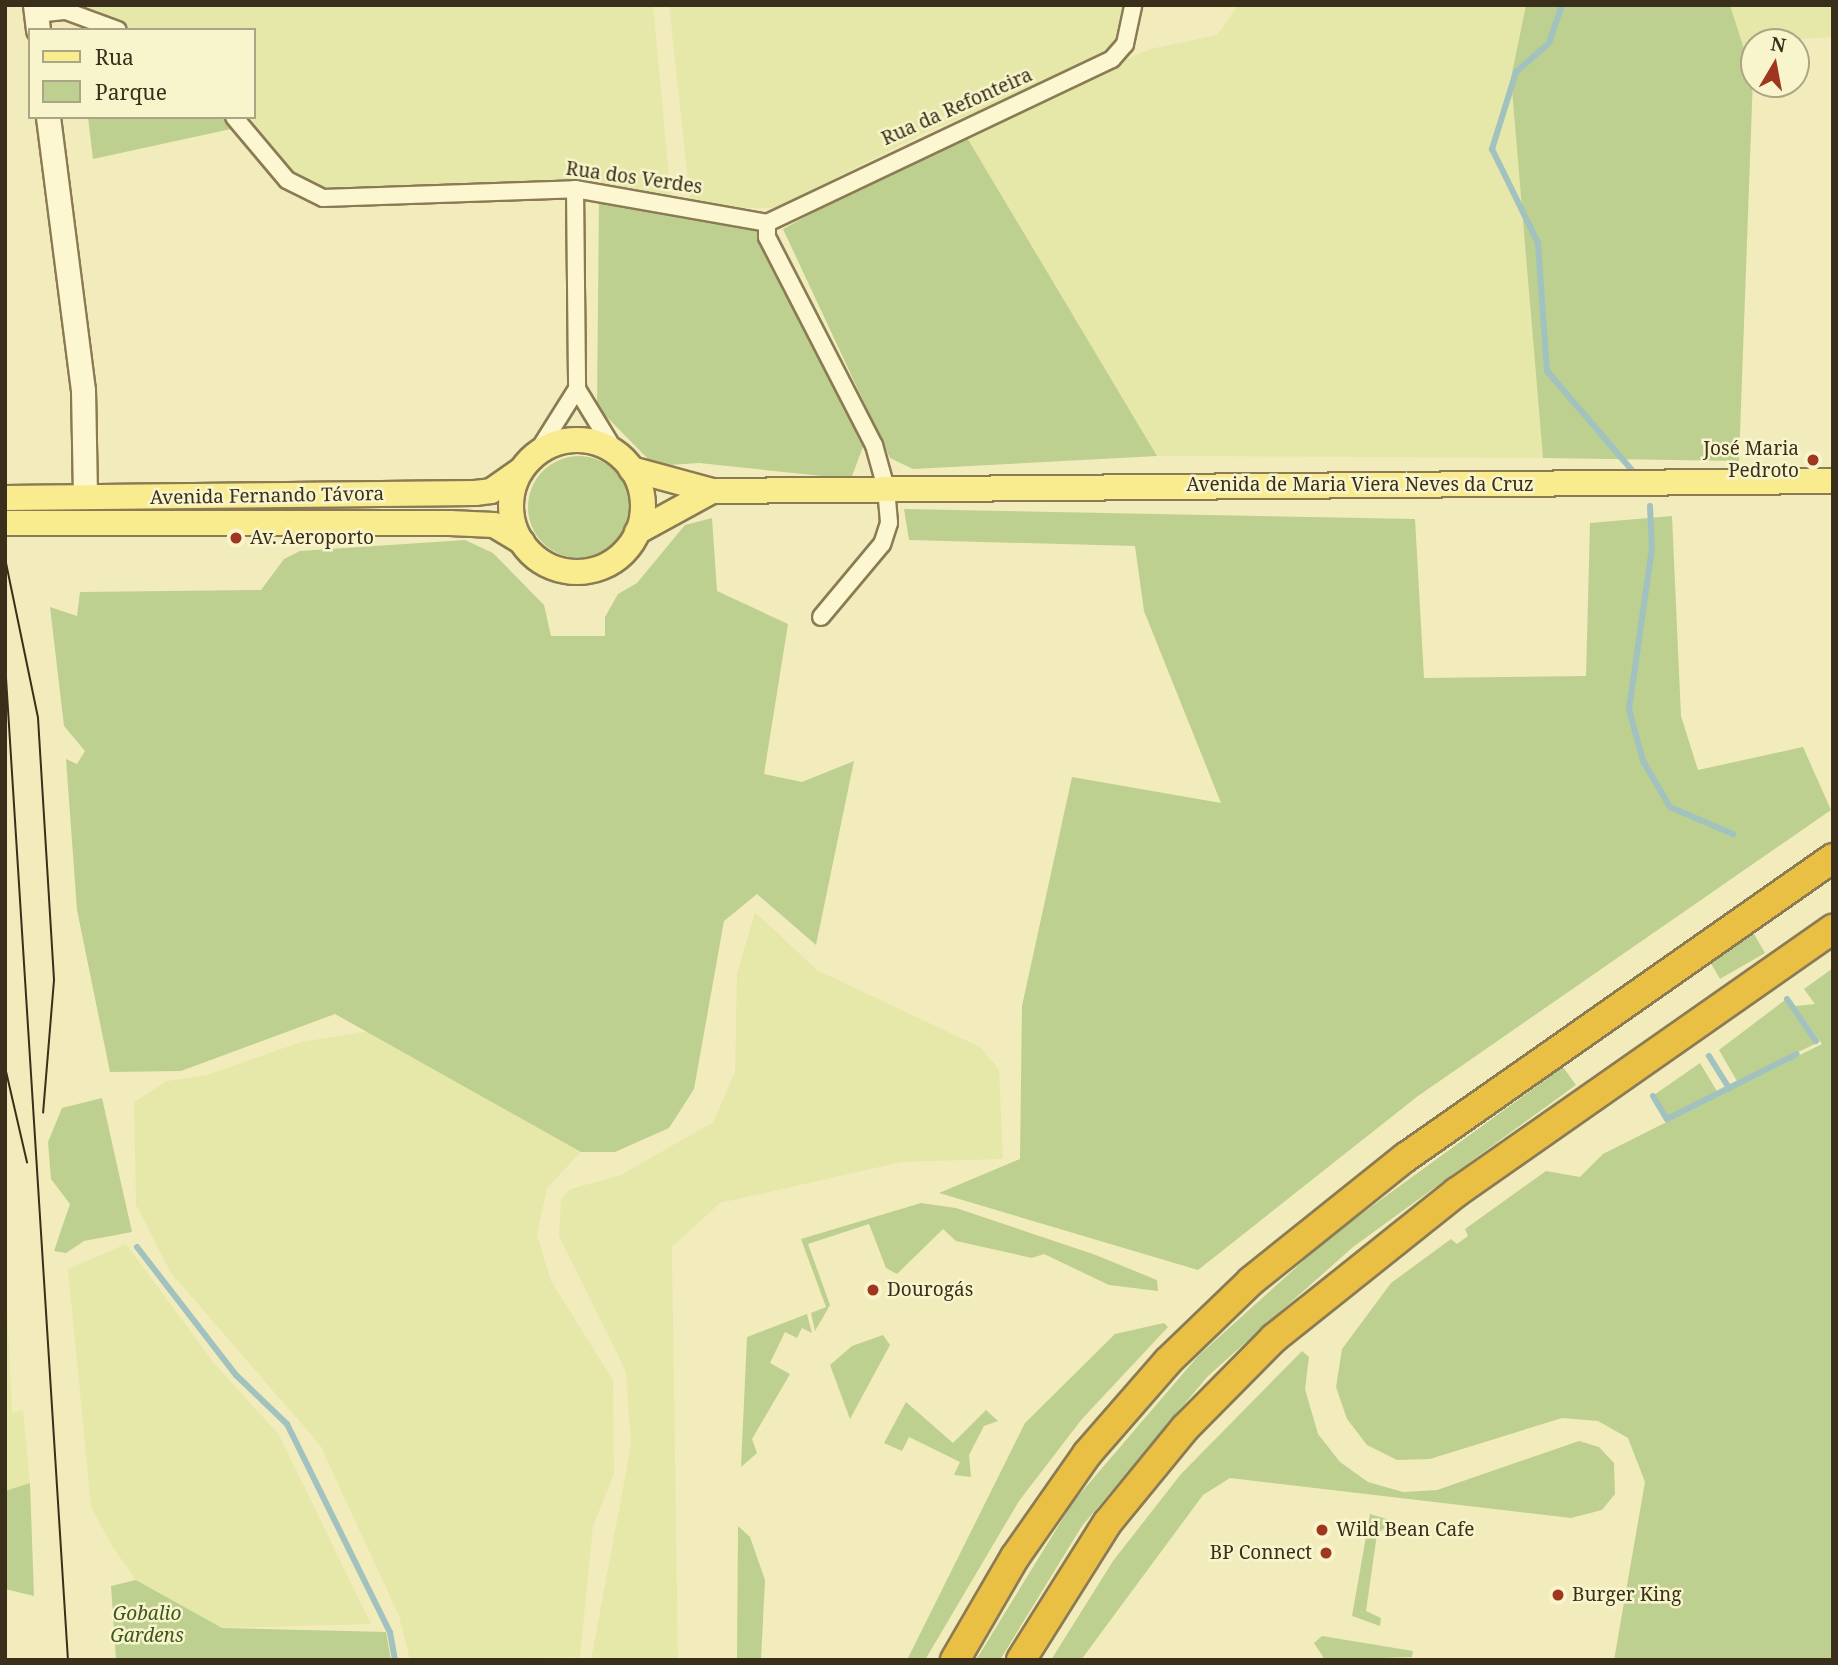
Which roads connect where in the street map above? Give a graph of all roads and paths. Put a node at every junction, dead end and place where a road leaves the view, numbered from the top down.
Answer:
1 (1133, 5) edge
2 (36, 16) edge
3 (113, 28) edge
4 (48, 119) edge
5 (235, 119) edge
6 (575, 189) junction
7 (767, 223) junction
8 (577, 389) junction
9 (624, 461) junction
10 (528, 462) junction
11 (1833, 481) edge
12 (886, 488) junction
13 (712, 491) junction
14 (85, 497) junction
15 (5, 498) edge
16 (86, 522) junction
17 (5, 523) edge
18 (637, 532) junction
19 (522, 542) junction
20 (821, 617) dead end
21 (1833, 858) edge
22 (1833, 929) edge
23 (955, 1660) edge
24 (1021, 1660) edge

1 - 7 street, Rua da Refonteira
2 - 3 street
4 - 14 main road
5 - 6 street, Rua dos Verdes
6 - 7 street, Rua dos Verdes
6 - 8 street
7 - 12 street
8 - 9 street
8 - 10 street
9 - 10 main road
9 - 13 main road
9 - 18 main road
10 - 14 main road, Avenida Fernando Távora
10 - 19 main road
11 - 12 main road, Avenida de Maria Viera Neves da Cruz
12 - 13 main road
12 - 20 street
13 - 18 main road
14 - 15 main road, Avenida Fernando Távora
14 - 16 main road
16 - 17 main road, Avenida Fernando Távora
16 - 19 main road, Avenida Fernando Távora
18 - 19 main road
21 - 23 highway
22 - 24 highway

